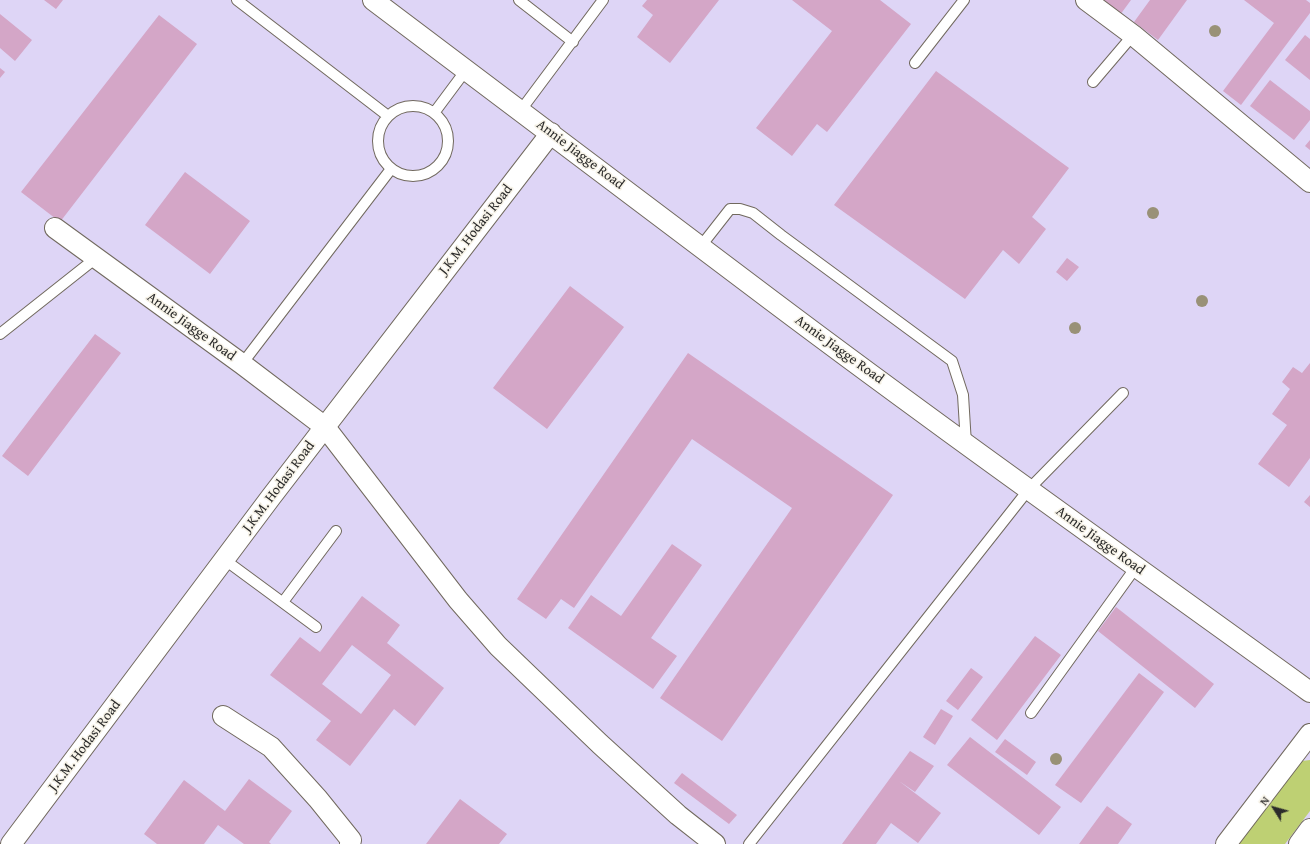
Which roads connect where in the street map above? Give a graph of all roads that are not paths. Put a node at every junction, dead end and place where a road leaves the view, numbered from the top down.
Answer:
1 (237, 0) edge
2 (373, 0) edge
3 (519, 0) edge
4 (603, 0) edge
5 (964, 0) edge
6 (1086, 0) edge
7 (1134, 35) junction
8 (573, 42) junction
9 (915, 63) dead end
10 (466, 70) junction
11 (1093, 82) dead end
12 (521, 110) junction
13 (434, 112) junction
14 (388, 116) junction
15 (551, 133) junction
16 (391, 169) junction
17 (1310, 182) edge
18 (55, 228) dead end
19 (701, 246) junction
20 (96, 258) junction
21 (0, 334) edge
22 (242, 364) junction
23 (1123, 393) dead end
24 (325, 427) junction
25 (966, 444) junction
26 (1029, 489) junction
27 (336, 531) dead end
28 (225, 560) junction
29 (1136, 567) junction
30 (283, 602) junction
31 (316, 627) dead end
32 (1310, 692) edge
33 (1031, 713) dead end
34 (223, 716) dead end
35 (1310, 734) edge
36 (1310, 829) edge
37 (11, 844) edge
38 (350, 844) edge
39 (715, 844) edge
40 (749, 844) edge
41 (1226, 844) edge
42 (1299, 844) edge

1 - 14 lane
2 - 10 street, Annie Jiagge Road
3 - 8 lane
4 - 8 lane
5 - 9 lane
6 - 7 street
7 - 11 lane
7 - 17 street
8 - 12 lane
10 - 12 street, Annie Jiagge Road
10 - 13 lane
12 - 15 street, Annie Jiagge Road
13 - 14 lane
13 - 16 lane
14 - 16 lane
15 - 19 street, Annie Jiagge Road
15 - 24 street, J.K.M. Hodasi Road
16 - 22 lane
18 - 20 street, Annie Jiagge Road
19 - 25 street, Annie Jiagge Road
19 - 25 lane
20 - 21 lane
20 - 22 street, Annie Jiagge Road
22 - 24 street, Annie Jiagge Road
23 - 26 lane
24 - 28 street, J.K.M. Hodasi Road
24 - 39 street, Annie Jiagge Road
25 - 26 street, Annie Jiagge Road
26 - 29 street, Annie Jiagge Road
26 - 40 lane
27 - 30 lane
28 - 30 lane
28 - 37 street, J.K.M. Hodasi Road
29 - 32 street, Annie Jiagge Road
29 - 33 lane
30 - 31 lane
34 - 38 street
35 - 41 street
36 - 42 street

